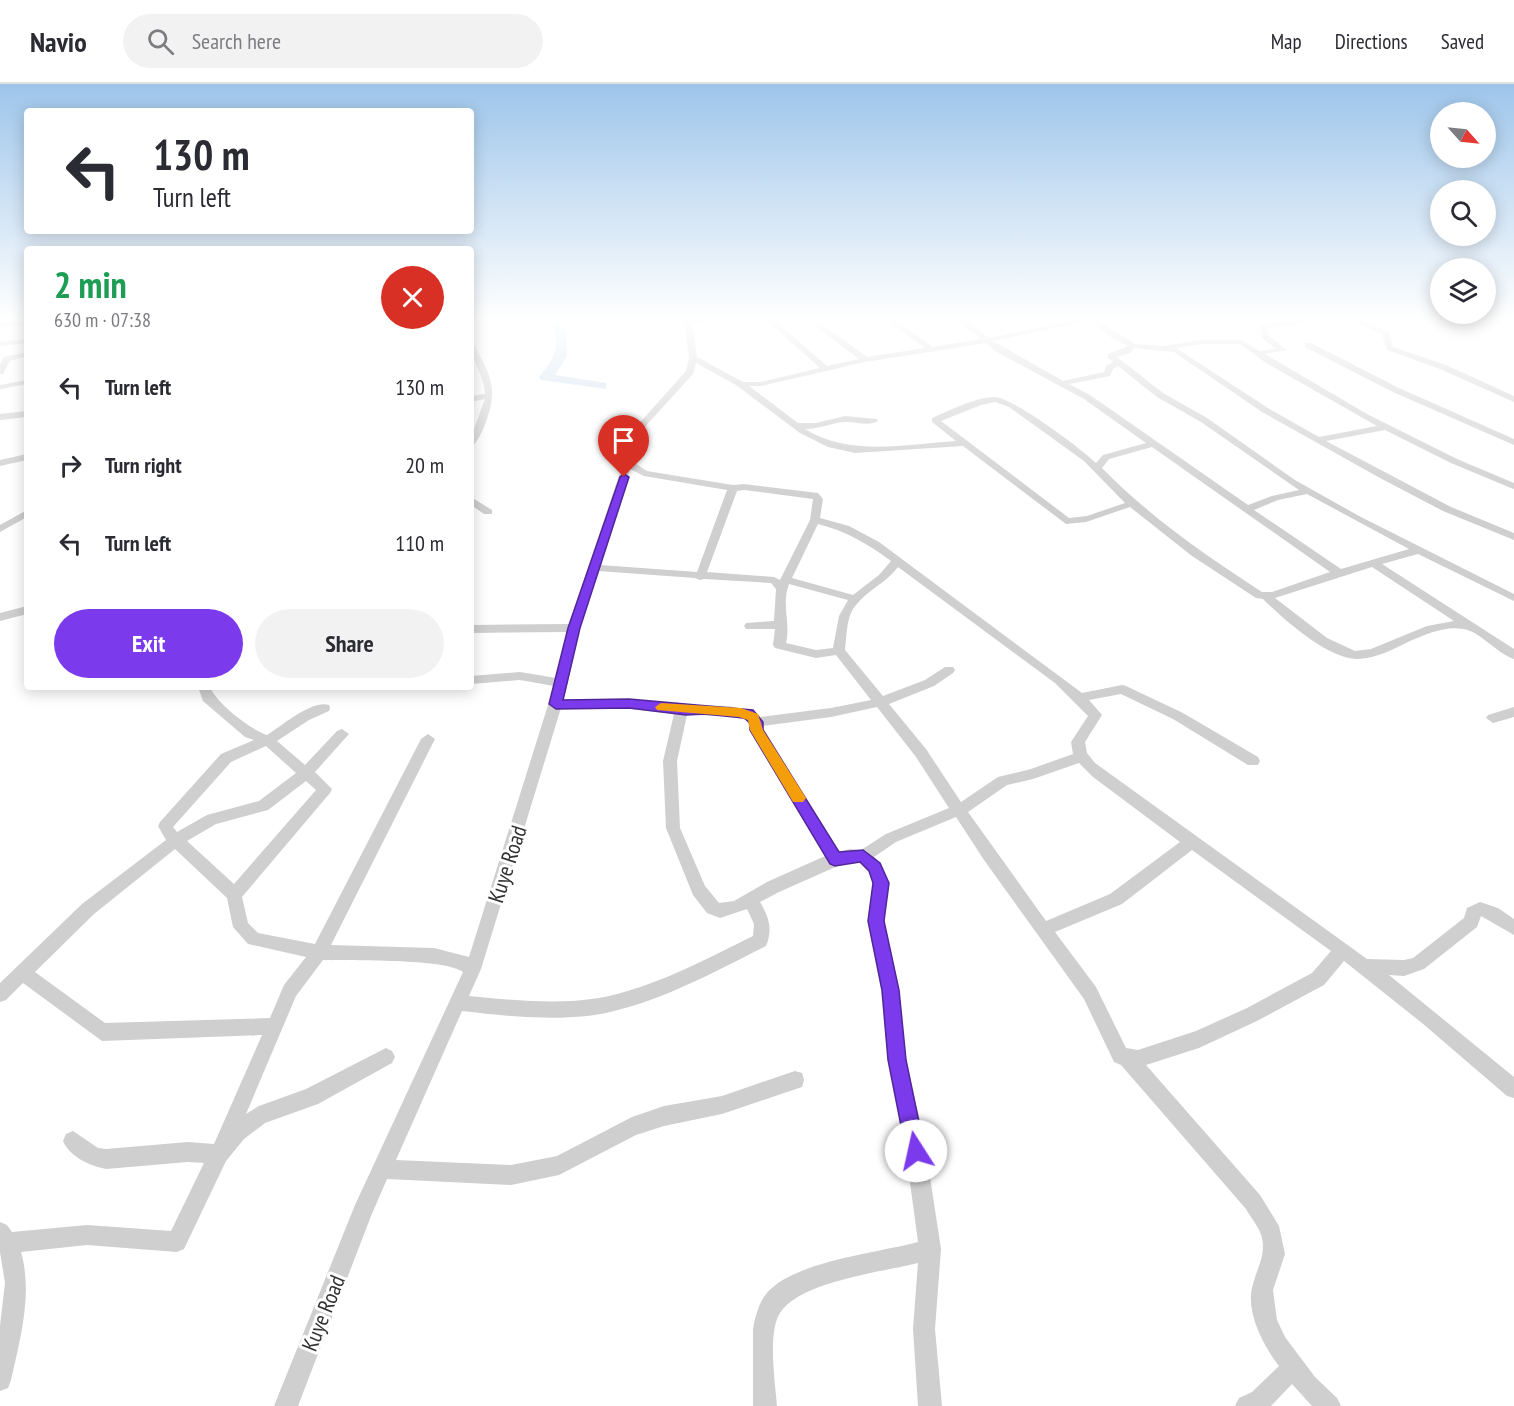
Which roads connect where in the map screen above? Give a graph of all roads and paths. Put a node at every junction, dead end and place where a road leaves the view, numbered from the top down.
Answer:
1 (488, 380) edge
2 (684, 380) edge
3 (735, 380) edge
4 (735, 380) edge
5 (781, 380) edge
6 (1057, 380) edge
7 (1084, 380) edge
8 (1140, 380) edge
9 (1220, 380) edge
10 (1304, 380) edge
11 (1376, 380) edge
12 (1468, 380) edge
13 (24, 383) edge
14 (1063, 383) junction
15 (0, 387) edge
16 (1514, 391) edge
17 (1498, 392) junction
18 (490, 395) junction
19 (474, 398) edge
20 (1514, 399) edge
21 (24, 414) edge
22 (0, 417) edge
23 (874, 421) dead end
24 (796, 426) junction
25 (1386, 428) junction
26 (1514, 432) edge
27 (1497, 435) junction
28 (474, 437) edge
29 (1320, 439) junction
30 (1514, 442) edge
31 (965, 443) junction
32 (1152, 444) junction
33 (24, 458) edge
34 (1087, 459) junction
35 (1104, 459) junction
36 (0, 463) edge
37 (628, 464) junction
38 (1097, 468) junction
39 (1514, 486) edge
40 (733, 488) junction
41 (1309, 491) junction
42 (474, 502) edge
43 (1132, 504) junction
44 (1247, 509) junction
45 (488, 512) dead end
46 (24, 515) edge
47 (815, 520) junction
48 (0, 529) edge
49 (1514, 537) edge
50 (1419, 550) junction
51 (897, 561) junction
52 (1373, 563) junction
53 (596, 568) junction
54 (1340, 574) junction
55 (700, 577) junction
56 (784, 584) junction
57 (1267, 597) junction
58 (856, 598) junction
59 (1514, 598) edge
60 (24, 611) edge
61 (0, 617) edge
62 (781, 625) junction
63 (750, 626) dead end
64 (1471, 626) junction
65 (474, 628) edge
66 (574, 628) junction
67 (838, 651) junction
68 (1514, 654) edge
69 (949, 670) dead end
70 (474, 680) edge
71 (560, 683) junction
72 (205, 690) edge
73 (1080, 698) junction
74 (880, 701) junction
75 (556, 704) junction
76 (324, 708) dead end
77 (681, 710) junction
78 (1514, 712) edge
79 (1493, 718) dead end
80 (757, 722) junction
81 (342, 734) dead end
82 (428, 739) dead end
83 (267, 740) junction
84 (1082, 757) junction
85 (1253, 761) dead end
86 (307, 772) junction
87 (959, 810) junction
88 (175, 841) junction
89 (1190, 843) junction
90 (863, 856) junction
91 (835, 859) junction
92 (234, 895) junction
93 (750, 901) junction
94 (1514, 928) edge
95 (1043, 930) junction
96 (1342, 950) junction
97 (319, 952) junction
98 (1362, 966) junction
99 (473, 969) junction
100 (23, 973) junction
101 (0, 994) edge
102 (459, 1003) junction
103 (275, 1026) junction
104 (387, 1057) dead end
105 (1128, 1059) junction
106 (795, 1080) dead end
107 (1512, 1085) edge
108 (73, 1141) dead end
109 (219, 1154) junction
110 (381, 1169) junction
111 (5, 1238) edge
112 (930, 1249) junction
113 (1294, 1367) junction
114 (0, 1380) edge
115 (286, 1406) edge
116 (765, 1406) edge
117 (930, 1406) edge
118 (1247, 1406) edge
119 (1329, 1406) edge

1 - 18 street
2 - 37 street, Kuye Road
3 - 5 street
4 - 24 street
6 - 14 street
7 - 14 street
8 - 41 street
9 - 29 street
10 - 25 street
11 - 27 street
12 - 17 street
13 - 15 street
14 - 32 street
16 - 17 street
17 - 20 street
18 - 19 street
18 - 28 street
21 - 22 street
23 - 24 street
24 - 31 street
25 - 29 street
25 - 39 street
26 - 27 street
27 - 30 street
29 - 49 street
31 - 34 street
31 - 43 street
32 - 35 street
32 - 44 street
33 - 36 street
34 - 35 street
34 - 38 street
35 - 38 street
37 - 40 street
37 - 53 street, Kuye Road
38 - 43 street
40 - 47 street
40 - 55 street
41 - 44 street
41 - 50 street
42 - 45 street
43 - 57 street
44 - 54 street
46 - 48 street
47 - 51 street
47 - 56 street
50 - 52 street
50 - 59 street
51 - 58 street
51 - 73 street
52 - 54 street
52 - 64 street
53 - 55 street
53 - 66 street, Kuye Road
54 - 57 street
55 - 56 street
56 - 58 street
56 - 62 street
57 - 64 street
58 - 67 street
60 - 61 street
62 - 63 street
62 - 67 street
64 - 68 street
65 - 66 street
66 - 71 street, Kuye Road
67 - 74 street
69 - 74 street
70 - 71 street
71 - 75 street, Kuye Road
72 - 83 street
73 - 84 street
73 - 85 street
74 - 80 street
74 - 87 street
75 - 77 street
75 - 99 street, Kuye Road
76 - 83 street
77 - 80 street
77 - 93 street
78 - 79 street
80 - 91 street
81 - 86 street
82 - 97 street
83 - 86 street
83 - 88 street
84 - 87 street
84 - 89 street
86 - 88 street
86 - 92 street
87 - 90 street
87 - 95 street
88 - 92 street
88 - 100 street
89 - 95 street
89 - 96 street
90 - 91 street
90 - 112 street
91 - 93 street
92 - 97 street
93 - 102 street
94 - 98 street
95 - 105 street
96 - 98 street
96 - 105 street
97 - 99 street
97 - 103 street
98 - 107 street
99 - 102 street, Kuye Road
100 - 101 street
100 - 103 street
102 - 110 street, Kuye Road
103 - 109 street
104 - 109 street
105 - 113 street
106 - 110 street
108 - 109 street
109 - 111 street
110 - 115 street, Kuye Road
111 - 114 street
112 - 116 street
112 - 117 street
113 - 118 street
113 - 119 street

